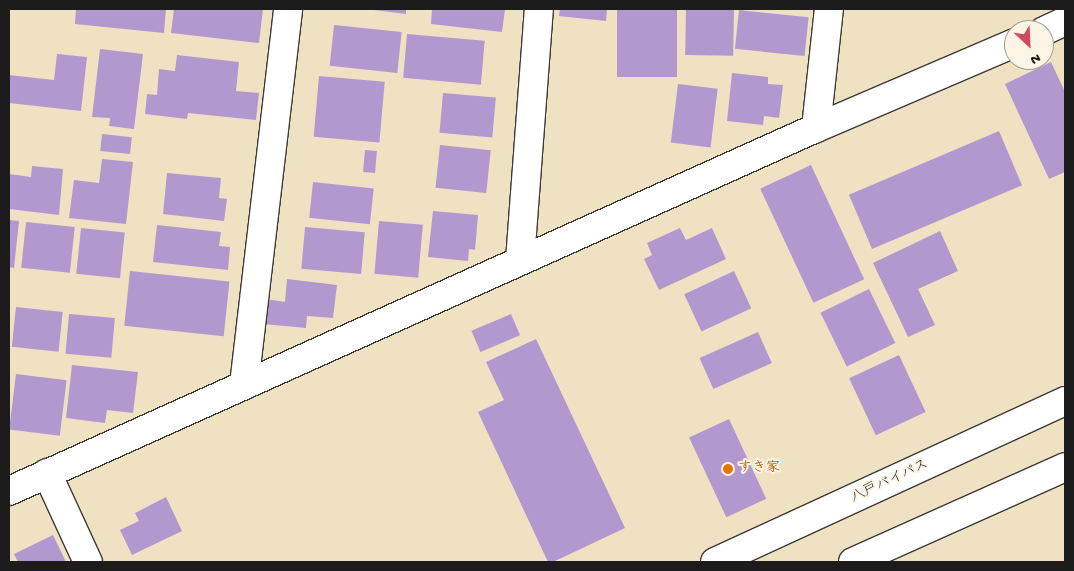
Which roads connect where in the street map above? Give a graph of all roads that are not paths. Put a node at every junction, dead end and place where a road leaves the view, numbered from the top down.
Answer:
1 (288, 9) edge
2 (539, 9) edge
3 (829, 9) edge
4 (1004, 47) edge
5 (816, 128) junction
6 (520, 260) junction
7 (244, 385) junction
8 (1065, 401) edge
9 (1065, 467) edge
10 (47, 473) junction
11 (9, 491) edge
12 (88, 562) edge
13 (715, 562) edge
14 (852, 562) edge

1 - 7 main road
2 - 6 main road
3 - 5 main road
4 - 5 main road
5 - 6 main road
6 - 7 main road
7 - 10 main road
8 - 13 main road, 八戸バイパス
9 - 14 main road
10 - 11 main road
10 - 12 main road

